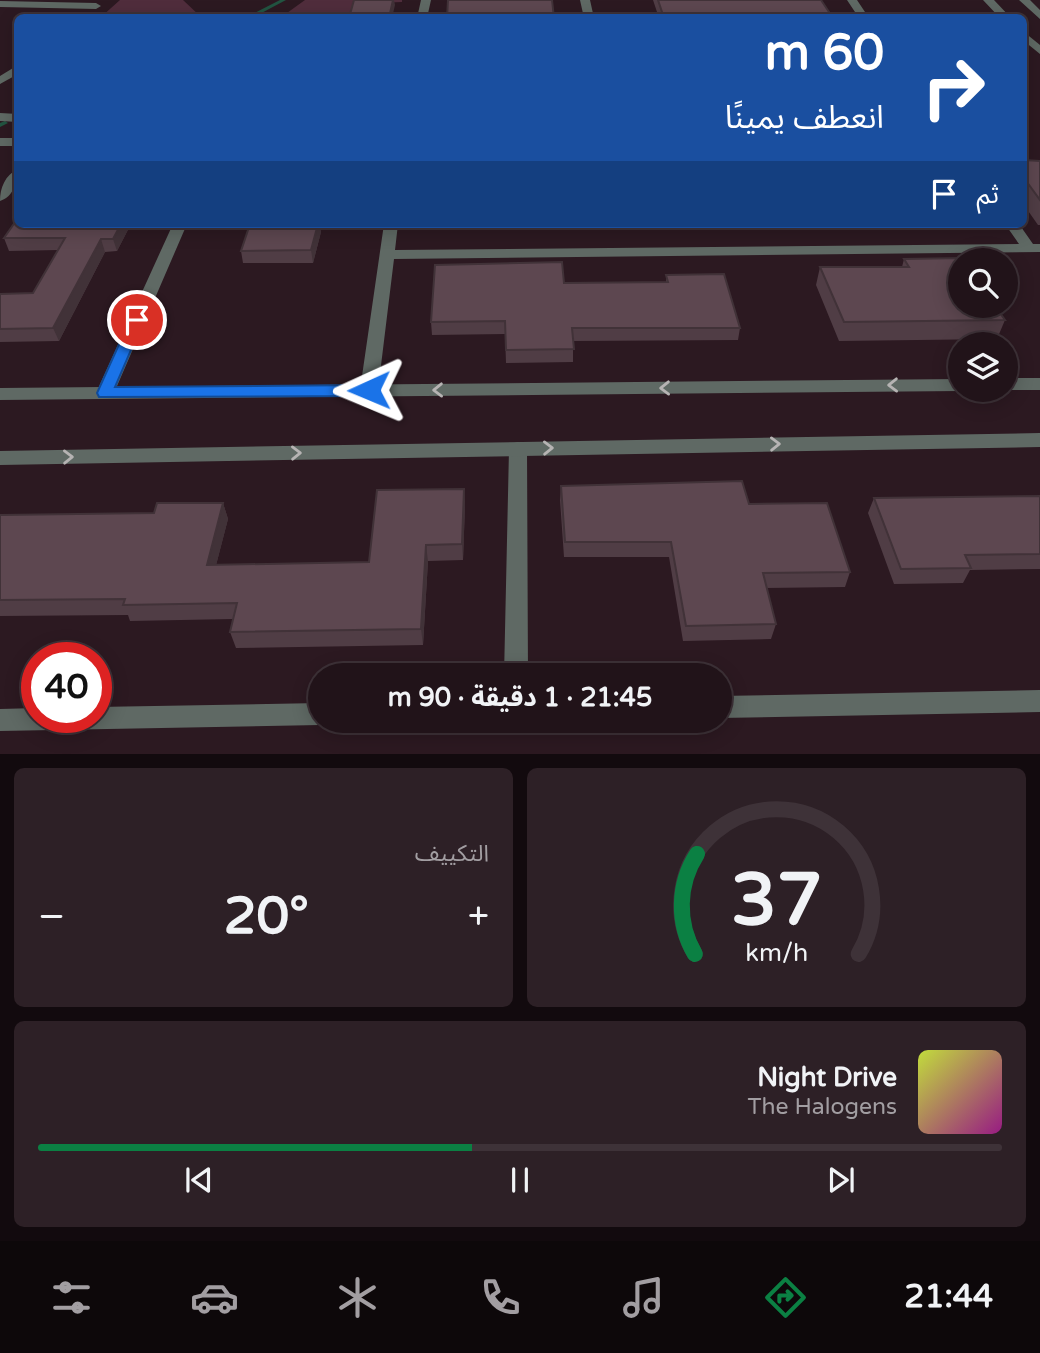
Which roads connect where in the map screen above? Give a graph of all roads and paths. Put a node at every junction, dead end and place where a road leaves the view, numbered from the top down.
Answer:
1 (988, 0) edge
2 (1024, 0) edge
3 (97, 3) edge
4 (0, 4) edge
5 (1002, 14) edge
6 (1040, 16) edge
7 (1027, 38) edge
8 (1040, 51) edge
9 (14, 178) edge
10 (0, 197) edge
11 (178, 228) edge
12 (390, 228) edge
13 (1016, 228) edge
14 (1034, 248) edge
15 (387, 255) junction
16 (1018, 384) edge
17 (1040, 384) edge
18 (948, 385) edge
19 (369, 390) junction
20 (105, 393) junction
21 (0, 394) edge
22 (1040, 440) edge
23 (518, 449) junction
24 (0, 458) edge
25 (516, 663) edge
26 (1040, 701) edge
27 (732, 707) edge
28 (308, 714) edge
29 (1, 723) edge

1 - 5 street
2 - 6 street
3 - 4 street
7 - 8 street
9 - 10 street
11 - 20 street
12 - 15 street
13 - 14 street
14 - 15 street
15 - 19 street
16 - 17 street
18 -> 19 street
19 - 20 street
20 - 21 street
23 -> 22 street
24 -> 23 street
23 - 25 street
26 - 27 street
28 - 29 street

